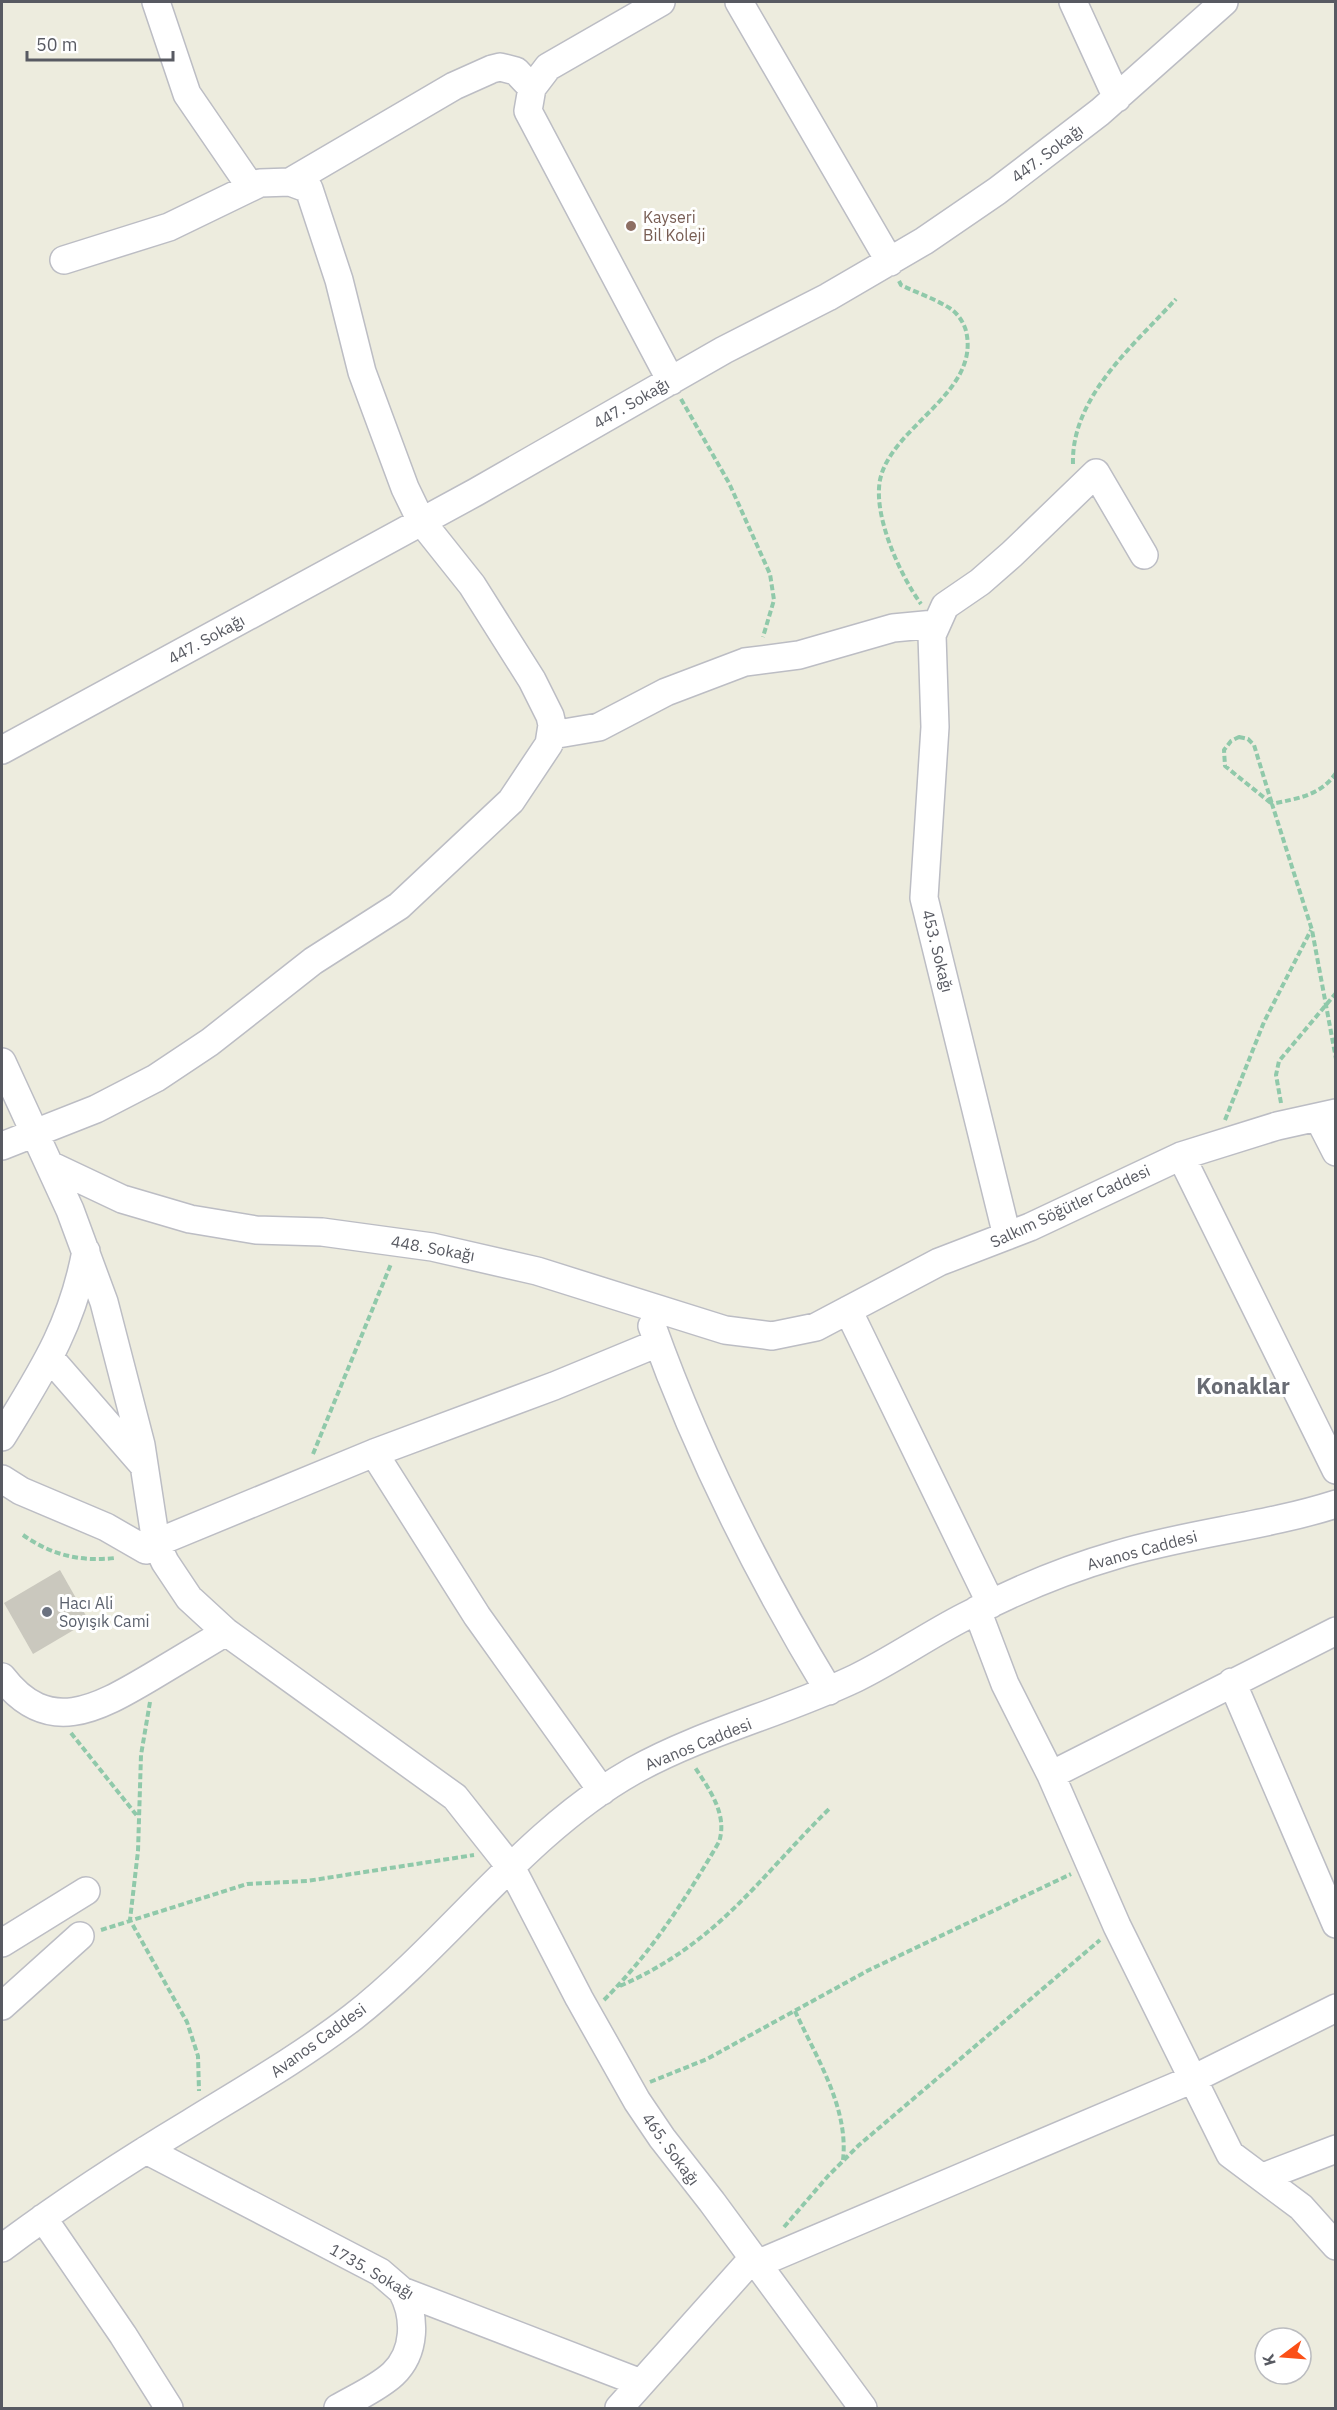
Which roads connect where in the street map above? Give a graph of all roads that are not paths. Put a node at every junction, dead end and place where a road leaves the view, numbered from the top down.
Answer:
1 (156, 2) edge
2 (662, 2) edge
3 (739, 2) edge
4 (1073, 2) edge
5 (1224, 2) edge
6 (532, 88) junction
7 (1117, 98) junction
8 (290, 182) junction
9 (249, 186) junction
10 (64, 260) dead end
11 (890, 262) junction
12 (671, 381) junction
13 (421, 521) junction
14 (1144, 555) dead end
15 (935, 624) junction
16 (552, 735) junction
17 (2, 750) edge
18 (2, 1062) edge
19 (1327, 1115) edge
20 (32, 1132) junction
21 (2, 1146) edge
22 (1335, 1152) edge
23 (1181, 1156) junction
24 (50, 1165) junction
25 (1007, 1236) junction
26 (86, 1250) junction
27 (645, 1306) junction
28 (848, 1310) junction
29 (816, 1327) joint
30 (658, 1343) junction
31 (50, 1358) junction
32 (2, 1437) edge
33 (374, 1453) junction
34 (144, 1466) junction
35 (1335, 1470) edge
36 (2, 1479) edge
37 (1335, 1504) edge
38 (151, 1546) junction
39 (984, 1607) junction
40 (1335, 1631) edge
41 (226, 1632) junction
42 (2, 1677) edge
43 (1232, 1682) junction
44 (829, 1691) junction
45 (1051, 1775) junction
46 (602, 1791) junction
47 (505, 1860) junction
48 (86, 1891) dead end
49 (1335, 1924) edge
50 (80, 1936) road end
51 (2, 1943) edge
52 (2, 2006) edge
53 (1335, 2008) edge
54 (1192, 2079) junction
55 (1335, 2149) edge
56 (146, 2150) junction
57 (1263, 2177) junction
58 (43, 2218) junction
59 (1335, 2246) edge
60 (2, 2248) edge
61 (755, 2261) junction
62 (402, 2291) junction
63 (641, 2383) junction
64 (169, 2409) edge
65 (338, 2409) edge
66 (619, 2409) edge
67 (863, 2409) edge

1 - 9 street
2 - 6 street
3 - 11 street
4 - 7 street
5 - 7 street, 447. Sokağı
6 - 8 street
6 - 12 street
7 - 11 street, 447. Sokağı
8 - 9 street
8 - 13 street
9 - 10 street
11 - 12 street, 447. Sokağı
12 - 13 street, 447. Sokağı
13 - 16 street
13 - 17 street, 447. Sokağı
14 - 15 street
15 - 16 street
15 - 25 street, 453. Sokağı
16 - 20 street
18 - 20 street
19 - 22 street
19 - 23 street, Salkım Söğütler Caddesi
20 - 21 street
20 - 24 street
23 - 25 street, Salkım Söğütler Caddesi
23 - 35 street
24 - 26 street
24 - 27 street, 448. Sokağı
25 - 28 street, Salkım Söğütler Caddesi
26 - 31 street
26 - 34 street
27 - 29 street, 448. Sokağı
27 - 30 street
28 - 29 street, Salkım Söğütler Caddesi
28 - 39 street
30 - 33 street
30 - 44 street
31 - 32 street
31 - 34 street
33 - 38 street
33 - 46 street
34 - 38 street
36 - 38 street
37 - 39 street, Avanos Caddesi
38 - 41 street, 465. Sokağı
39 - 44 street, Avanos Caddesi
39 - 45 street
40 - 43 street
41 - 42 street
41 - 47 street, 465. Sokağı
43 - 45 street
43 - 49 street
44 - 46 street, Avanos Caddesi
45 - 54 street
46 - 47 street, Avanos Caddesi
47 - 56 street, Avanos Caddesi
47 - 61 street, 465. Sokağı
48 - 51 street
50 - 52 street
53 - 54 street
54 - 57 street
54 - 61 street
55 - 57 street
56 - 58 street, Avanos Caddesi
56 - 62 street, 1735. Sokağı
57 - 59 street
58 - 60 street, Avanos Caddesi
58 - 64 street
61 - 63 street
61 - 67 street, 465. Sokağı
62 - 63 street, 1735. Sokağı
62 - 65 street
63 - 66 street

